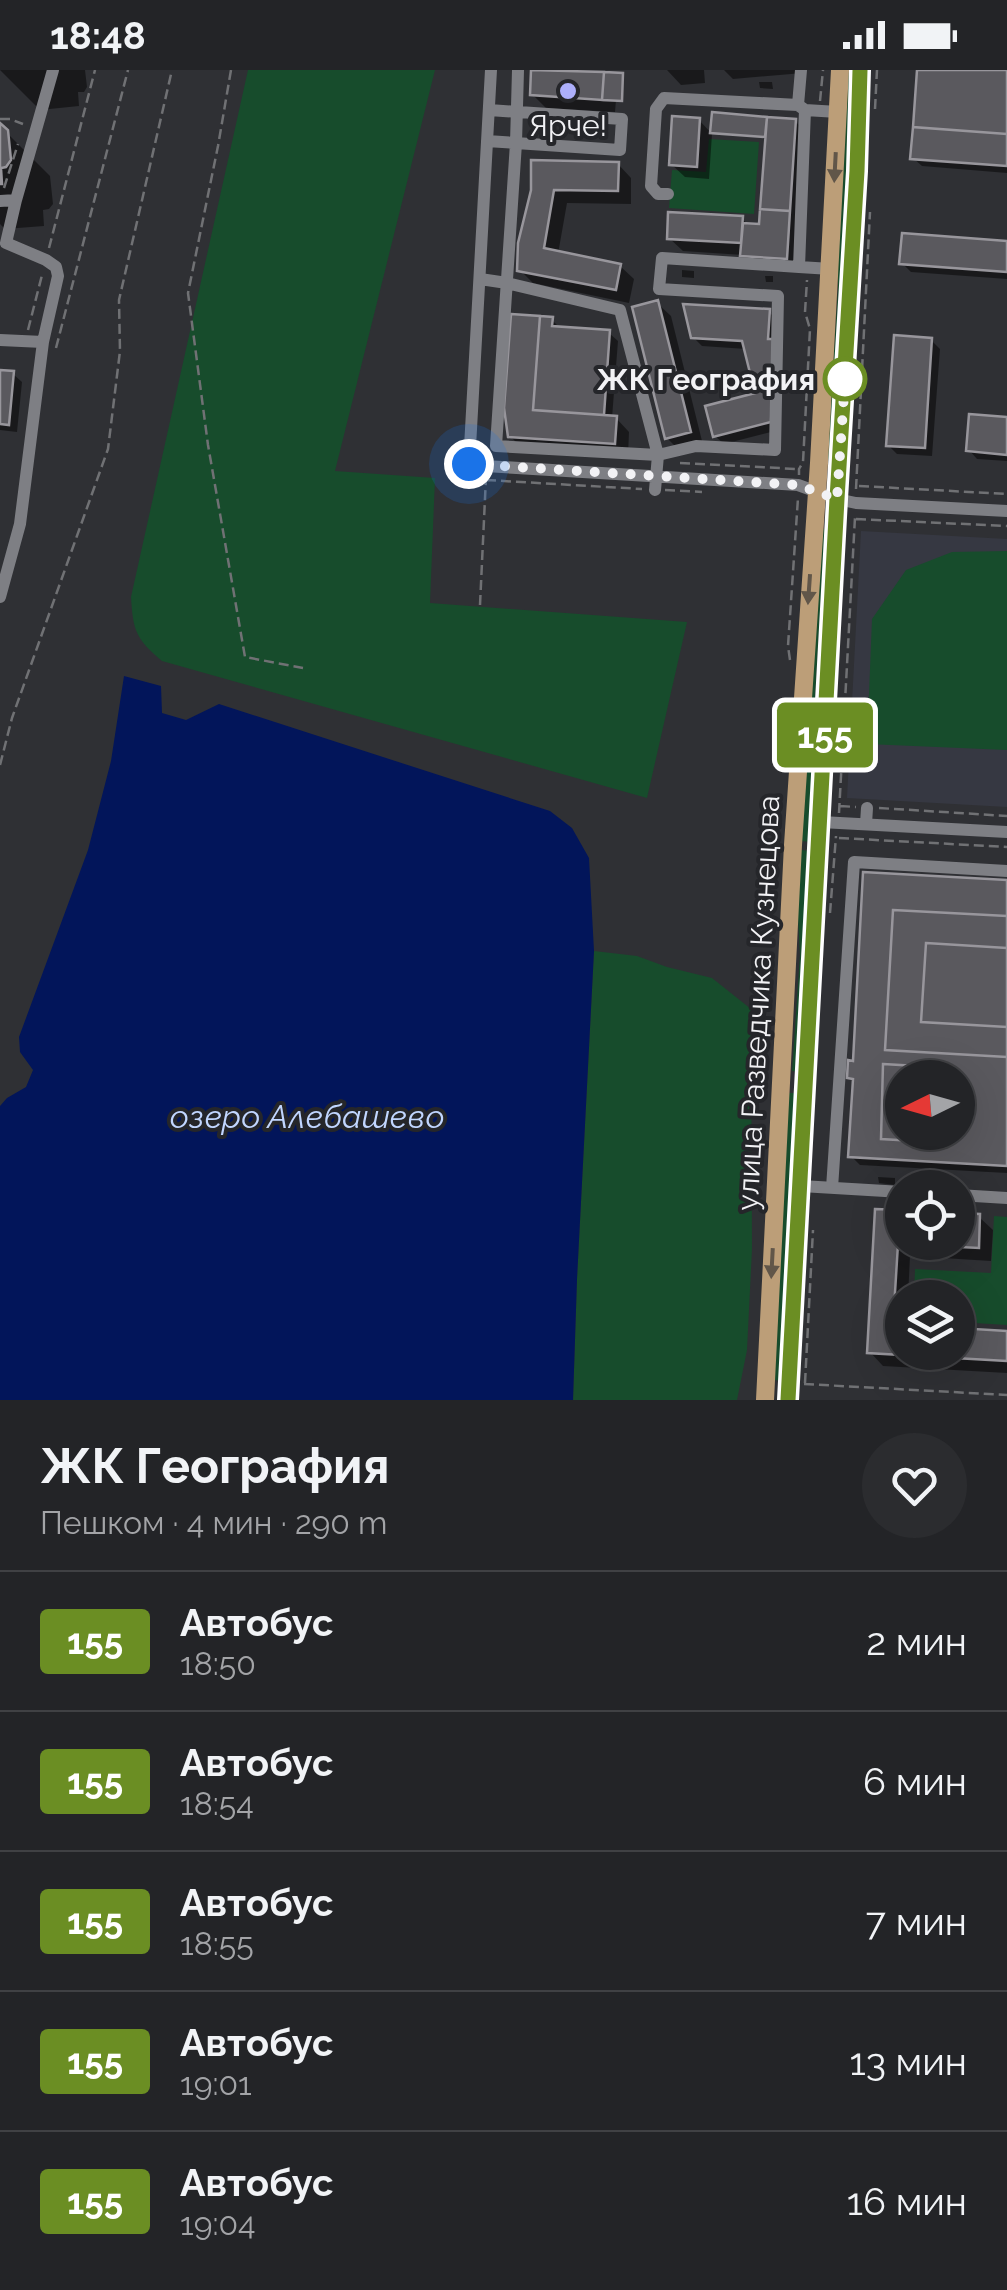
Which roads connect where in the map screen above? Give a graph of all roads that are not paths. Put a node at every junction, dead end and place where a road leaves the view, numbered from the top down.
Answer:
1 (53, 70) edge
2 (491, 70) edge
3 (518, 70) edge
4 (800, 70) edge
5 (840, 70) edge
6 (860, 70) edge
7 (802, 107) junction
8 (489, 110) junction
9 (518, 112) junction
10 (838, 112) junction
11 (487, 141) junction
12 (516, 143) junction
13 (668, 194) dead end
14 (16, 200) junction
15 (0, 201) edge
16 (799, 267) junction
17 (831, 269) junction
18 (480, 279) junction
19 (507, 283) junction
20 (0, 340) edge
21 (42, 342) junction
22 (658, 455) junction
23 (656, 483) junction
24 (817, 492) junction
25 (846, 501) junction
26 (884, 504) junction
27 (1007, 510) edge
28 (884, 520) road end
29 (0, 598) edge
30 (868, 808) road end
31 (830, 823) junction
32 (866, 824) junction
33 (1007, 832) edge
34 (1007, 871) edge
35 (782, 1065) junction
36 (808, 1066) junction
37 (801, 1186) junction
38 (832, 1188) junction
39 (885, 1191) edge
40 (975, 1196) edge
41 (1007, 1198) edge
42 (765, 1400) edge
43 (788, 1400) edge

1 - 14 street
2 - 8 street
3 - 9 street
4 - 7 street
5 - 10 main road, улица Разведчика Кузнецова
6 - 25 main road, улица Разведчика Кузнецова
7 - 10 street
7 - 13 street
7 - 16 street
8 - 9 street
8 - 11 street
9 - 12 street
9 - 12 street
10 -> 17 main road, улица Разведчика Кузнецова
11 - 12 street
11 - 18 street
12 - 19 street
14 - 15 street
14 - 21 street
16 - 17 street
16 - 22 street
17 - 24 main road, улица Разведчика Кузнецова
18 - 19 street
18 - 23 street
19 - 22 street
19 - 22 street
20 - 21 street
21 - 29 street
22 - 23 street
23 - 24 street
24 - 25 street
24 -> 35 main road, улица Разведчика Кузнецова
25 - 26 street
25 - 31 main road, улица Разведчика Кузнецова
26 - 27 street
26 - 28 street
30 - 32 street
31 - 32 street
31 - 36 main road, улица Разведчика Кузнецова
32 - 33 street
34 - 38 street
35 - 36 main road
35 -> 42 main road, улица Разведчика Кузнецова
36 - 37 main road, улица Разведчика Кузнецова
37 - 38 street
37 - 43 main road, улица Разведчика Кузнецова
38 - 39 street
40 - 41 street

